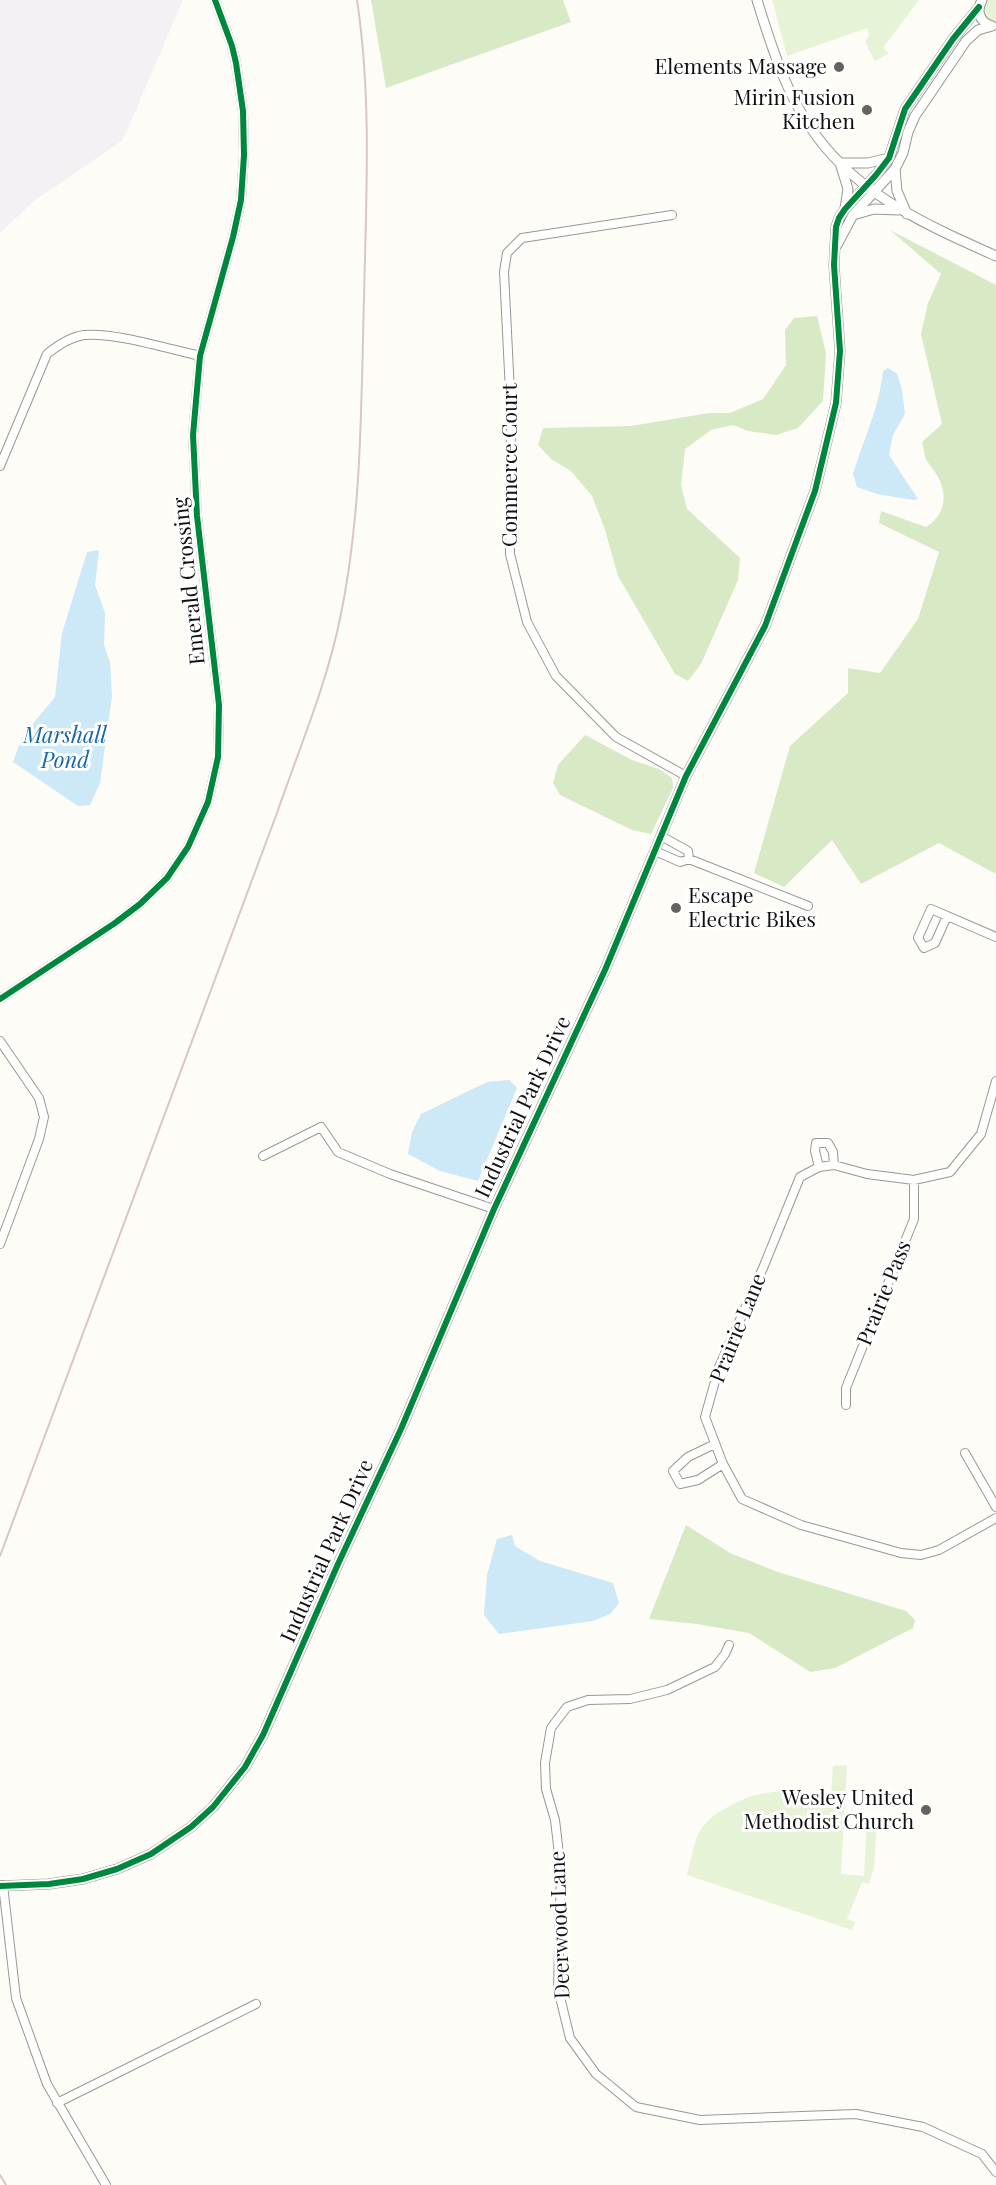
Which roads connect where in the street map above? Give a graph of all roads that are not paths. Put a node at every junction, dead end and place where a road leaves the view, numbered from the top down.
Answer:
1 (215, 0) edge
2 (757, 0) edge
3 (981, 4) edge
4 (994, 26) edge
5 (917, 91) junction
6 (926, 99) junction
7 (890, 158) junction
8 (840, 163) junction
9 (895, 169) junction
10 (871, 188) junction
11 (845, 209) junction
12 (905, 212) junction
13 (672, 215) dead end
14 (854, 215) junction
15 (836, 247) junction
16 (996, 256) edge
17 (200, 356) junction
18 (0, 466) edge
19 (686, 776) junction
20 (661, 836) junction
21 (654, 851) junction
22 (689, 859) junction
23 (808, 906) dead end
24 (947, 916) junction
25 (996, 937) edge
26 (0, 999) edge
27 (0, 1041) edge
28 (996, 1082) edge
29 (262, 1156) dead end
30 (834, 1166) junction
31 (819, 1167) junction
32 (914, 1180) junction
33 (494, 1209) junction
34 (0, 1244) edge
35 (846, 1405) dead end
36 (715, 1444) junction
37 (965, 1454) dead end
38 (723, 1464) junction
39 (996, 1507) edge
40 (996, 1518) edge
41 (729, 1645) dead end
42 (1, 1886) edge
43 (256, 2004) dead end
44 (57, 2103) junction
45 (996, 2172) edge
46 (106, 2185) edge

1 - 17 street, Emerald Crossing
2 - 8 street
3 - 4 street
3 - 5 street
4 - 6 street
5 - 6 street
5 - 7 street
6 - 9 street
7 - 8 street
7 - 10 street
8 - 10 street
8 - 11 street
9 - 10 street
9 - 12 street
10 - 11 street, Industrial Park Drive
10 - 12 street
10 - 14 street, Industrial Park Drive
11 - 15 street, Industrial Park Drive
12 - 14 street
12 - 16 street
13 - 19 street, Commerce Court
14 - 15 street, Industrial Park Drive
15 - 19 street, Industrial Park Drive
17 - 18 street
17 - 26 street, Emerald Crossing
19 - 20 street, Industrial Park Drive
20 - 21 street, Industrial Park Drive
20 - 22 street
21 - 22 street
21 - 33 street, Industrial Park Drive
22 - 23 street
24 - 24 street
24 - 25 street
27 - 34 street
28 - 32 street
29 - 33 street
30 - 31 street
30 - 31 street
30 - 32 street
31 - 36 street, Prairie Lane
32 - 35 street, Prairie Pass
33 - 42 street, Industrial Park Drive
36 - 38 street, Prairie Lane
36 - 38 street
37 - 39 street
38 - 40 street, Prairie Lane
41 - 45 street, Deerwood Lane
42 - 44 street
43 - 44 street
44 - 46 street

